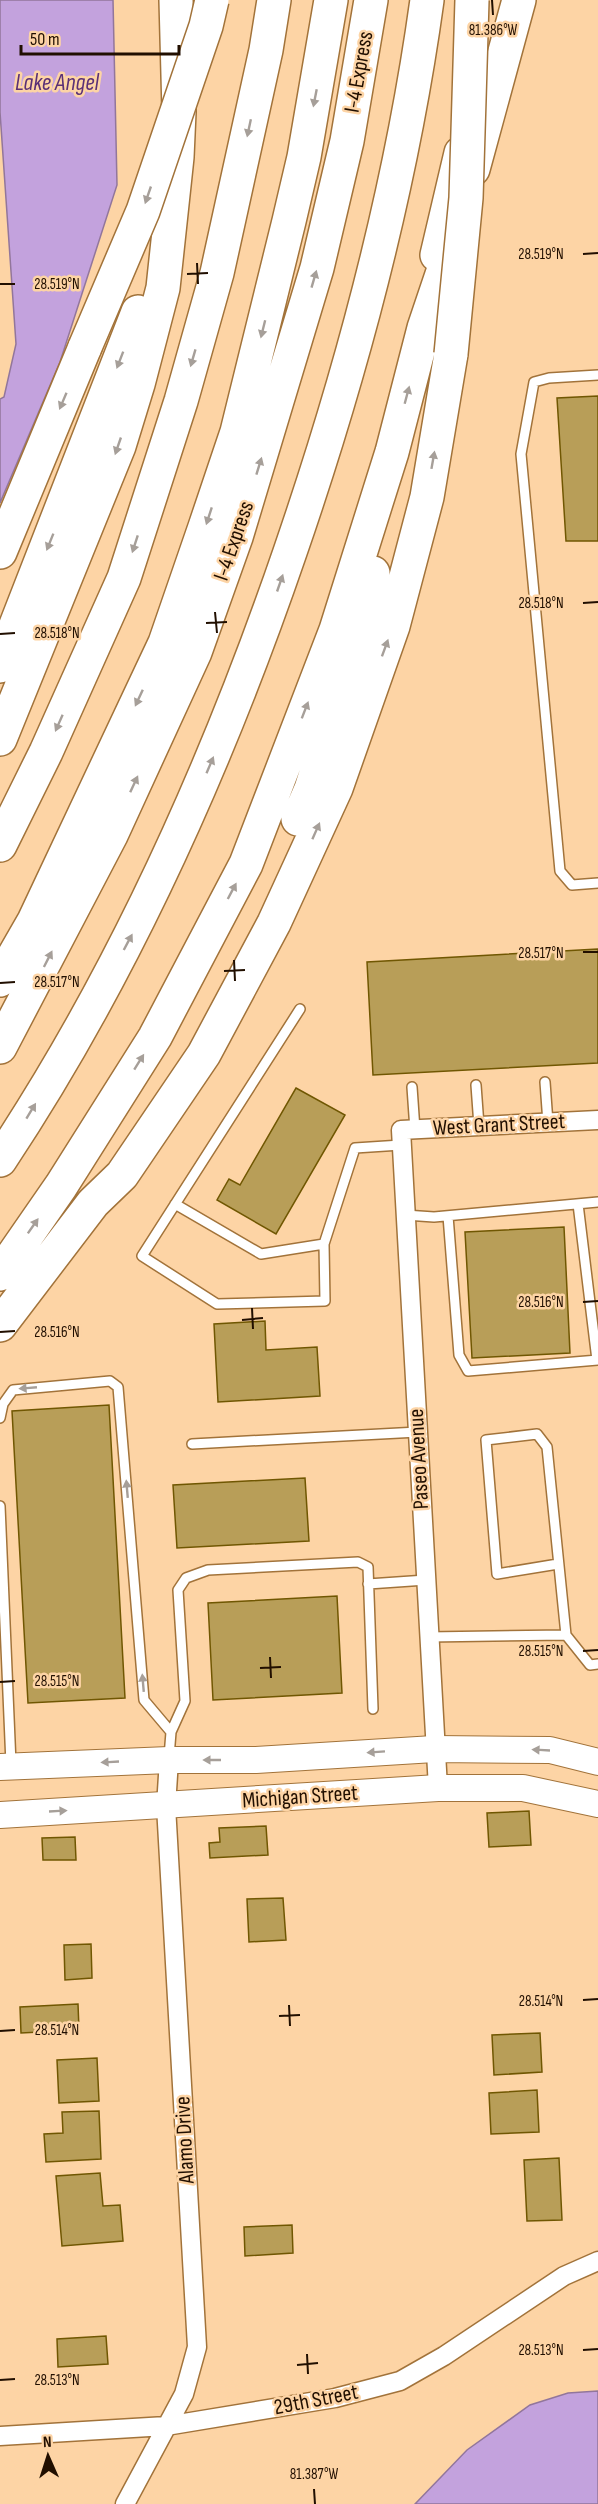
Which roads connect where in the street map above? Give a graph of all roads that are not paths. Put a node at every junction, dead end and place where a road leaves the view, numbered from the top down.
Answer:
1 (177, 0) edge
2 (187, 0) edge
3 (212, 0) edge
4 (274, 0) edge
5 (332, 0) edge
6 (371, 0) edge
7 (427, 0) edge
8 (498, 0) edge
9 (178, 46) junction
10 (174, 184) junction
11 (598, 375) edge
12 (392, 452) junction
13 (0, 552) edge
14 (0, 666) edge
15 (0, 739) edge
16 (0, 845) edge
17 (598, 884) edge
18 (0, 980) edge
19 (300, 1009) dead end
20 (0, 1047) edge
21 (545, 1082) dead end
22 (476, 1085) dead end
23 (412, 1087) dead end
24 (598, 1120) edge
25 (548, 1123) junction
26 (479, 1126) junction
27 (406, 1135) junction
28 (0, 1160) edge
29 (598, 1202) edge
30 (93, 1203) junction
31 (175, 1204) junction
32 (579, 1204) junction
33 (405, 1215) junction
34 (448, 1216) junction
35 (324, 1244) junction
36 (0, 1274) edge
37 (0, 1325) edge
38 (597, 1360) edge
39 (0, 1418) edge
40 (418, 1432) junction
41 (192, 1444) dead end
42 (0, 1506) edge
43 (558, 1564) junction
44 (426, 1580) junction
45 (368, 1584) junction
46 (566, 1635) junction
47 (428, 1637) junction
48 (598, 1664) edge
49 (373, 1709) dead end
50 (171, 1732) junction
51 (434, 1749) junction
52 (169, 1760) junction
53 (598, 1762) edge
54 (5, 1767) edge
55 (438, 1788) junction
56 (598, 1804) edge
57 (166, 1806) junction
58 (0, 1815) edge
59 (598, 2260) edge
60 (166, 2426) junction
61 (0, 2436) edge
62 (125, 2504) edge

1 - 9 highway
2 - 9 highway
3 -> 13 highway, bridge
4 -> 16 highway
5 -> 18 highway, I-4 Express
20 -> 6 highway, I-4 Express
28 -> 7 highway
12 -> 8 highway
30 -> 8 highway, bridge
9 - 10 highway
10 -> 14 highway
10 -> 15 highway
11 - 17 lane
12 - 30 highway
36 -> 12 highway
19 - 31 lane
21 - 25 lane
22 - 26 lane
23 - 27 lane
24 - 25 street, West Grant Street
25 - 26 street, West Grant Street
26 - 27 street, West Grant Street
27 - 33 street, Paseo Avenue
27 - 35 lane
29 - 32 lane
30 - 37 highway
31 - 35 lane
31 - 35 lane
32 - 34 lane
32 - 38 lane
33 - 34 lane
33 - 40 street, Paseo Avenue
34 - 38 lane
50 -> 39 lane
40 - 41 lane
40 - 44 street, Paseo Avenue
42 - 54 lane
43 - 43 lane
43 - 46 lane
44 - 45 lane
44 - 47 street, Paseo Avenue
45 - 49 lane
45 - 50 lane
46 - 47 lane
46 - 48 lane
47 - 51 street, Paseo Avenue
50 - 52 lane
51 -> 52 main road, Michigan Street
53 -> 51 main road, Michigan Street
51 - 55 street, Paseo Avenue
52 -> 54 main road, Michigan Street
52 - 57 street, Alamo Drive
55 - 56 main road, Michigan Street
55 - 57 main road, Michigan Street
58 -> 57 main road, Michigan Street
57 - 60 street, Alamo Drive
59 - 60 street, 29th Street
60 - 61 street, 29th Street
60 - 62 street, Alamo Drive

